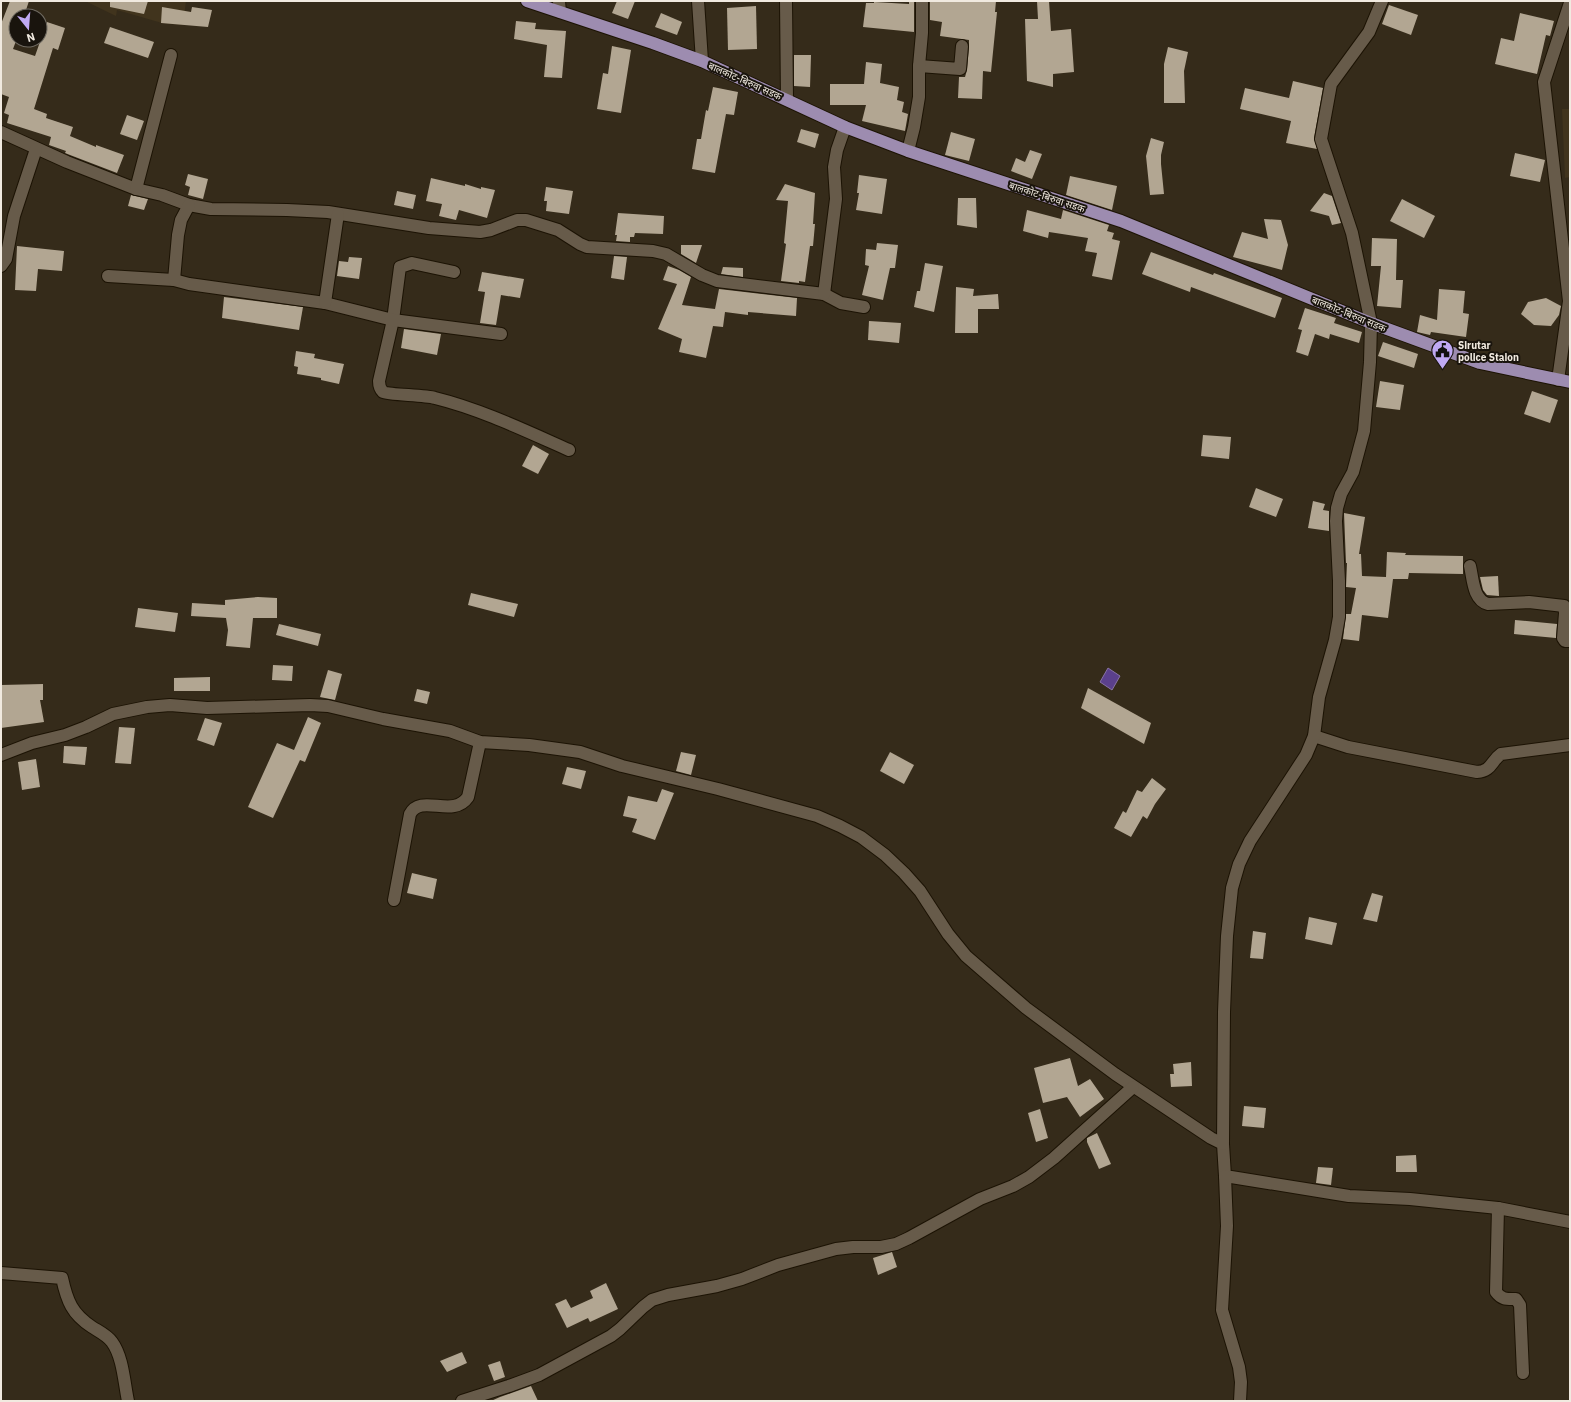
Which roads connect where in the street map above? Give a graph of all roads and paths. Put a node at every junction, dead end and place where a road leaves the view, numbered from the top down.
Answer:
1 (527, 1) edge
2 (698, 1) edge
3 (786, 1) edge
4 (922, 1) edge
5 (1382, 1) edge
6 (1570, 3) edge
7 (560, 6) edge
8 (962, 46) dead end
9 (171, 55) dead end
10 (702, 61) junction
11 (919, 66) junction
12 (787, 99) junction
13 (844, 127) junction
14 (1, 132) edge
15 (36, 149) junction
16 (908, 151) junction
17 (136, 189) junction
18 (189, 205) junction
19 (338, 214) junction
20 (1, 266) edge
21 (454, 272) dead end
22 (108, 276) dead end
23 (174, 280) junction
24 (824, 294) junction
25 (326, 303) junction
26 (864, 307) dead end
27 (393, 320) junction
28 (1371, 324) junction
29 (500, 334) dead end
30 (1564, 381) edge
31 (569, 450) dead end
32 (1470, 566) dead end
33 (1570, 641) edge
34 (1314, 736) junction
35 (480, 742) junction
36 (1570, 745) edge
37 (1, 755) edge
38 (394, 900) dead end
39 (1133, 1087) junction
40 (1223, 1144) junction
41 (1225, 1176) junction
42 (1498, 1208) junction
43 (1570, 1222) edge
44 (1, 1273) edge
45 (1523, 1373) dead end
46 (128, 1401) edge
47 (462, 1401) edge
48 (1240, 1401) edge

1 - 7 main road, बालकोट-बिरुवा सडक
2 - 10 street
3 - 12 street
4 - 11 street
5 - 28 street
6 - 30 street
7 - 10 main road, बालकोट-बिरुवा सडक
8 - 11 street
9 - 17 street
10 - 12 main road, बालकोट-बिरुवा सडक
11 - 16 street
12 - 13 main road, बालकोट-बिरुवा सडक
13 - 16 main road, बालकोट-बिरुवा सडक
13 - 24 street
14 - 15 street
15 - 17 street
15 - 20 street
16 - 28 main road, बालकोट-बिरुवा सडक
17 - 18 street
18 - 19 street
18 - 23 street
19 - 24 street
19 - 25 street
21 - 27 street
22 - 23 street
23 - 25 street
24 - 26 street
25 - 27 street
27 - 29 street
27 - 31 street
28 - 30 main road, बालकोट-बिरुवा सडक
28 - 34 street
32 - 33 street
34 - 36 street
34 - 40 street
35 - 37 street
35 - 38 street
35 - 39 street
39 - 40 street
39 - 47 street
40 - 41 street
41 - 42 street
41 - 48 street
42 - 43 street
42 - 45 street
44 - 46 street

